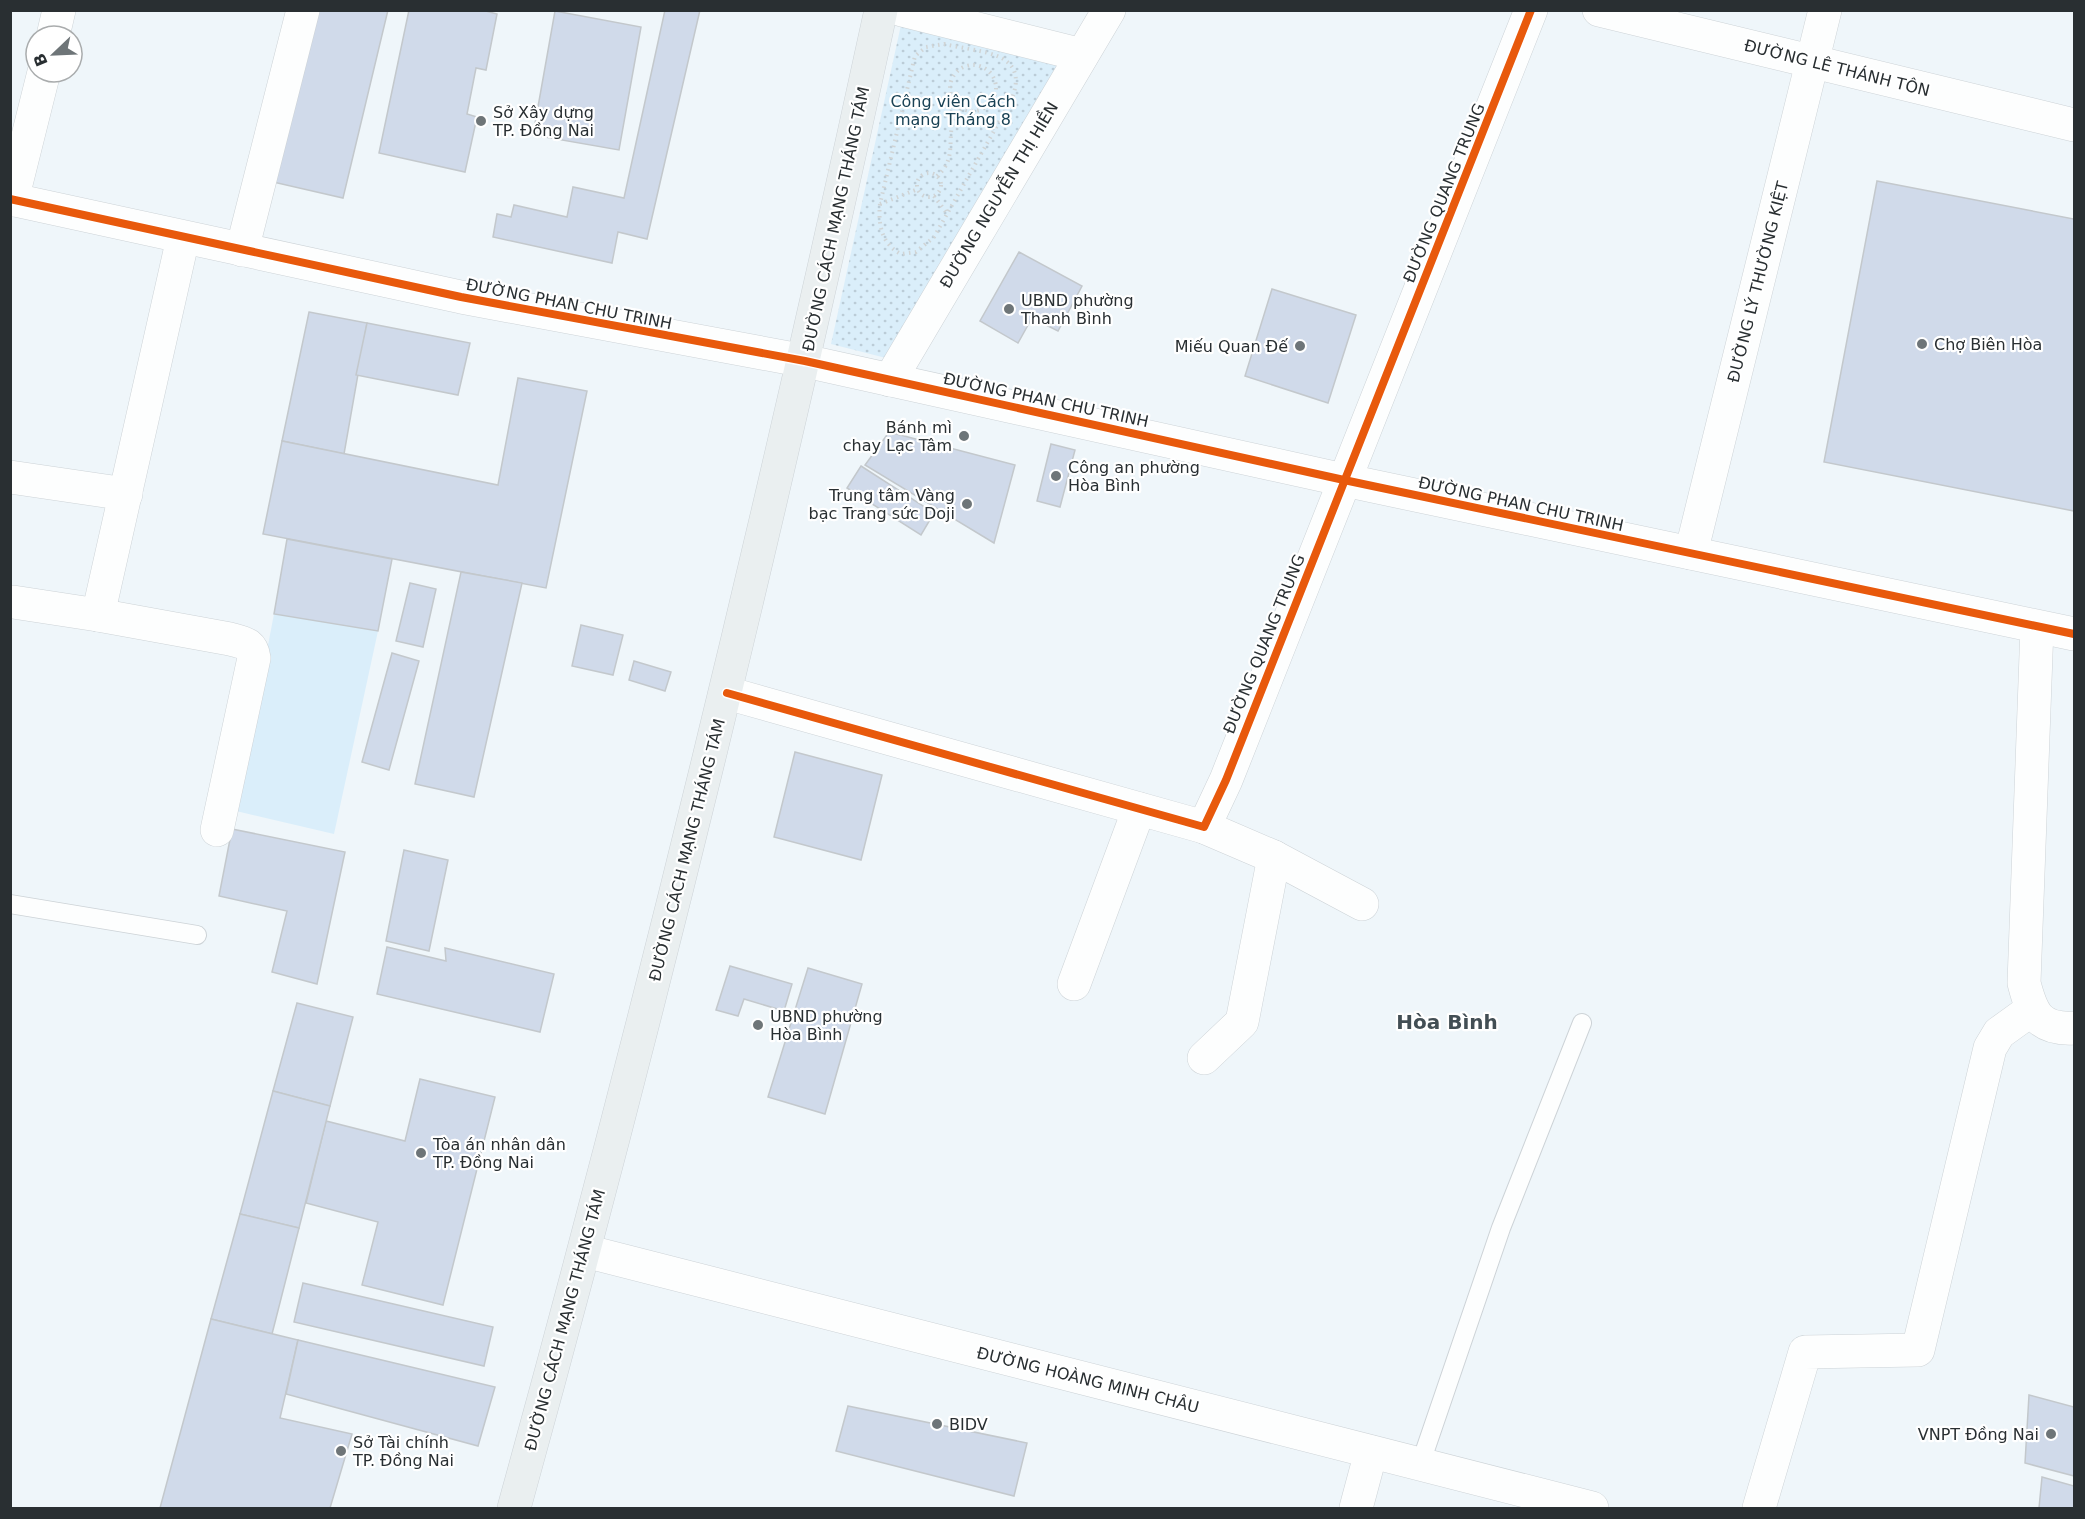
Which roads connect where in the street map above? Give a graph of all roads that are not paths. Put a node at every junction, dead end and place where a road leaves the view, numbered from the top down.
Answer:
1 (303, 10) edge
2 (881, 10) edge
3 (902, 10) edge
4 (1109, 10) edge
5 (1531, 10) edge
6 (1599, 10) edge
7 (1825, 10) edge
8 (1082, 55) junction
9 (1812, 62) junction
10 (41, 84) edge
11 (2074, 125) edge
12 (11, 200) edge
13 (183, 238) junction
14 (242, 250) junction
15 (805, 361) junction
16 (890, 380) junction
17 (10, 477) edge
18 (1344, 480) junction
19 (126, 494) junction
20 (1690, 554) junction
21 (14, 602) dead end
22 (98, 615) junction
23 (2037, 627) junction
24 (2074, 634) edge
25 (727, 693) junction
26 (1139, 809) junction
27 (1204, 827) junction
28 (217, 830) dead end
29 (1274, 857) junction
30 (10, 904) edge
31 (1362, 904) dead end
32 (197, 935) dead end
33 (1074, 984) dead end
34 (2031, 1010) junction
35 (1582, 1023) dead end
36 (2074, 1028) edge
37 (1204, 1058) dead end
38 (585, 1251) junction
39 (1371, 1452) junction
40 (1420, 1465) junction
41 (514, 1509) edge
42 (1356, 1509) edge
43 (1592, 1509) edge
44 (1759, 1509) edge

1 - 14 street
2 - 15 main road, ĐƯỜNG CÁCH MẠNG THÁNG TÁM
3 - 8 street
4 - 8 street, ĐƯỜNG NGUYỄN THỊ HIỀN
5 - 18 street, ĐƯỜNG QUANG TRUNG
6 - 9 street, ĐƯỜNG LÊ THÁNH TÔN
7 - 9 street, ĐƯỜNG LÝ THƯỜNG KIỆT
8 - 16 street, ĐƯỜNG NGUYỄN THỊ HIỀN
9 - 11 street, ĐƯỜNG LÊ THÁNH TÔN
9 - 20 street, ĐƯỜNG LÝ THƯỜNG KIỆT
10 - 12 street
12 - 13 street, ĐƯỜNG PHAN CHU TRINH
13 - 14 street, ĐƯỜNG PHAN CHU TRINH
13 - 19 street
14 - 15 street, ĐƯỜNG PHAN CHU TRINH
15 - 16 street, ĐƯỜNG PHAN CHU TRINH
15 - 25 main road, ĐƯỜNG CÁCH MẠNG THÁNG TÁM
16 - 18 street, ĐƯỜNG PHAN CHU TRINH
17 - 19 street
18 - 20 street, ĐƯỜNG PHAN CHU TRINH
18 - 27 street, ĐƯỜNG QUANG TRUNG
19 - 22 street
20 - 23 street, ĐƯỜNG PHAN CHU TRINH
21 - 22 street
22 - 28 street
23 - 24 street, ĐƯỜNG PHAN CHU TRINH
23 - 34 street
25 - 26 street
25 - 38 main road, ĐƯỜNG CÁCH MẠNG THÁNG TÁM
26 - 27 street
26 - 33 street
27 - 29 street
29 - 31 street
29 - 37 street
30 - 32 lane
34 - 36 street
34 - 44 street
35 - 40 lane
38 - 39 street, ĐƯỜNG HOÀNG MINH CHÂU
38 - 41 main road, ĐƯỜNG CÁCH MẠNG THÁNG TÁM
39 - 40 street, ĐƯỜNG HOÀNG MINH CHÂU
39 - 42 street
40 - 43 street, ĐƯỜNG HOÀNG MINH CHÂU

